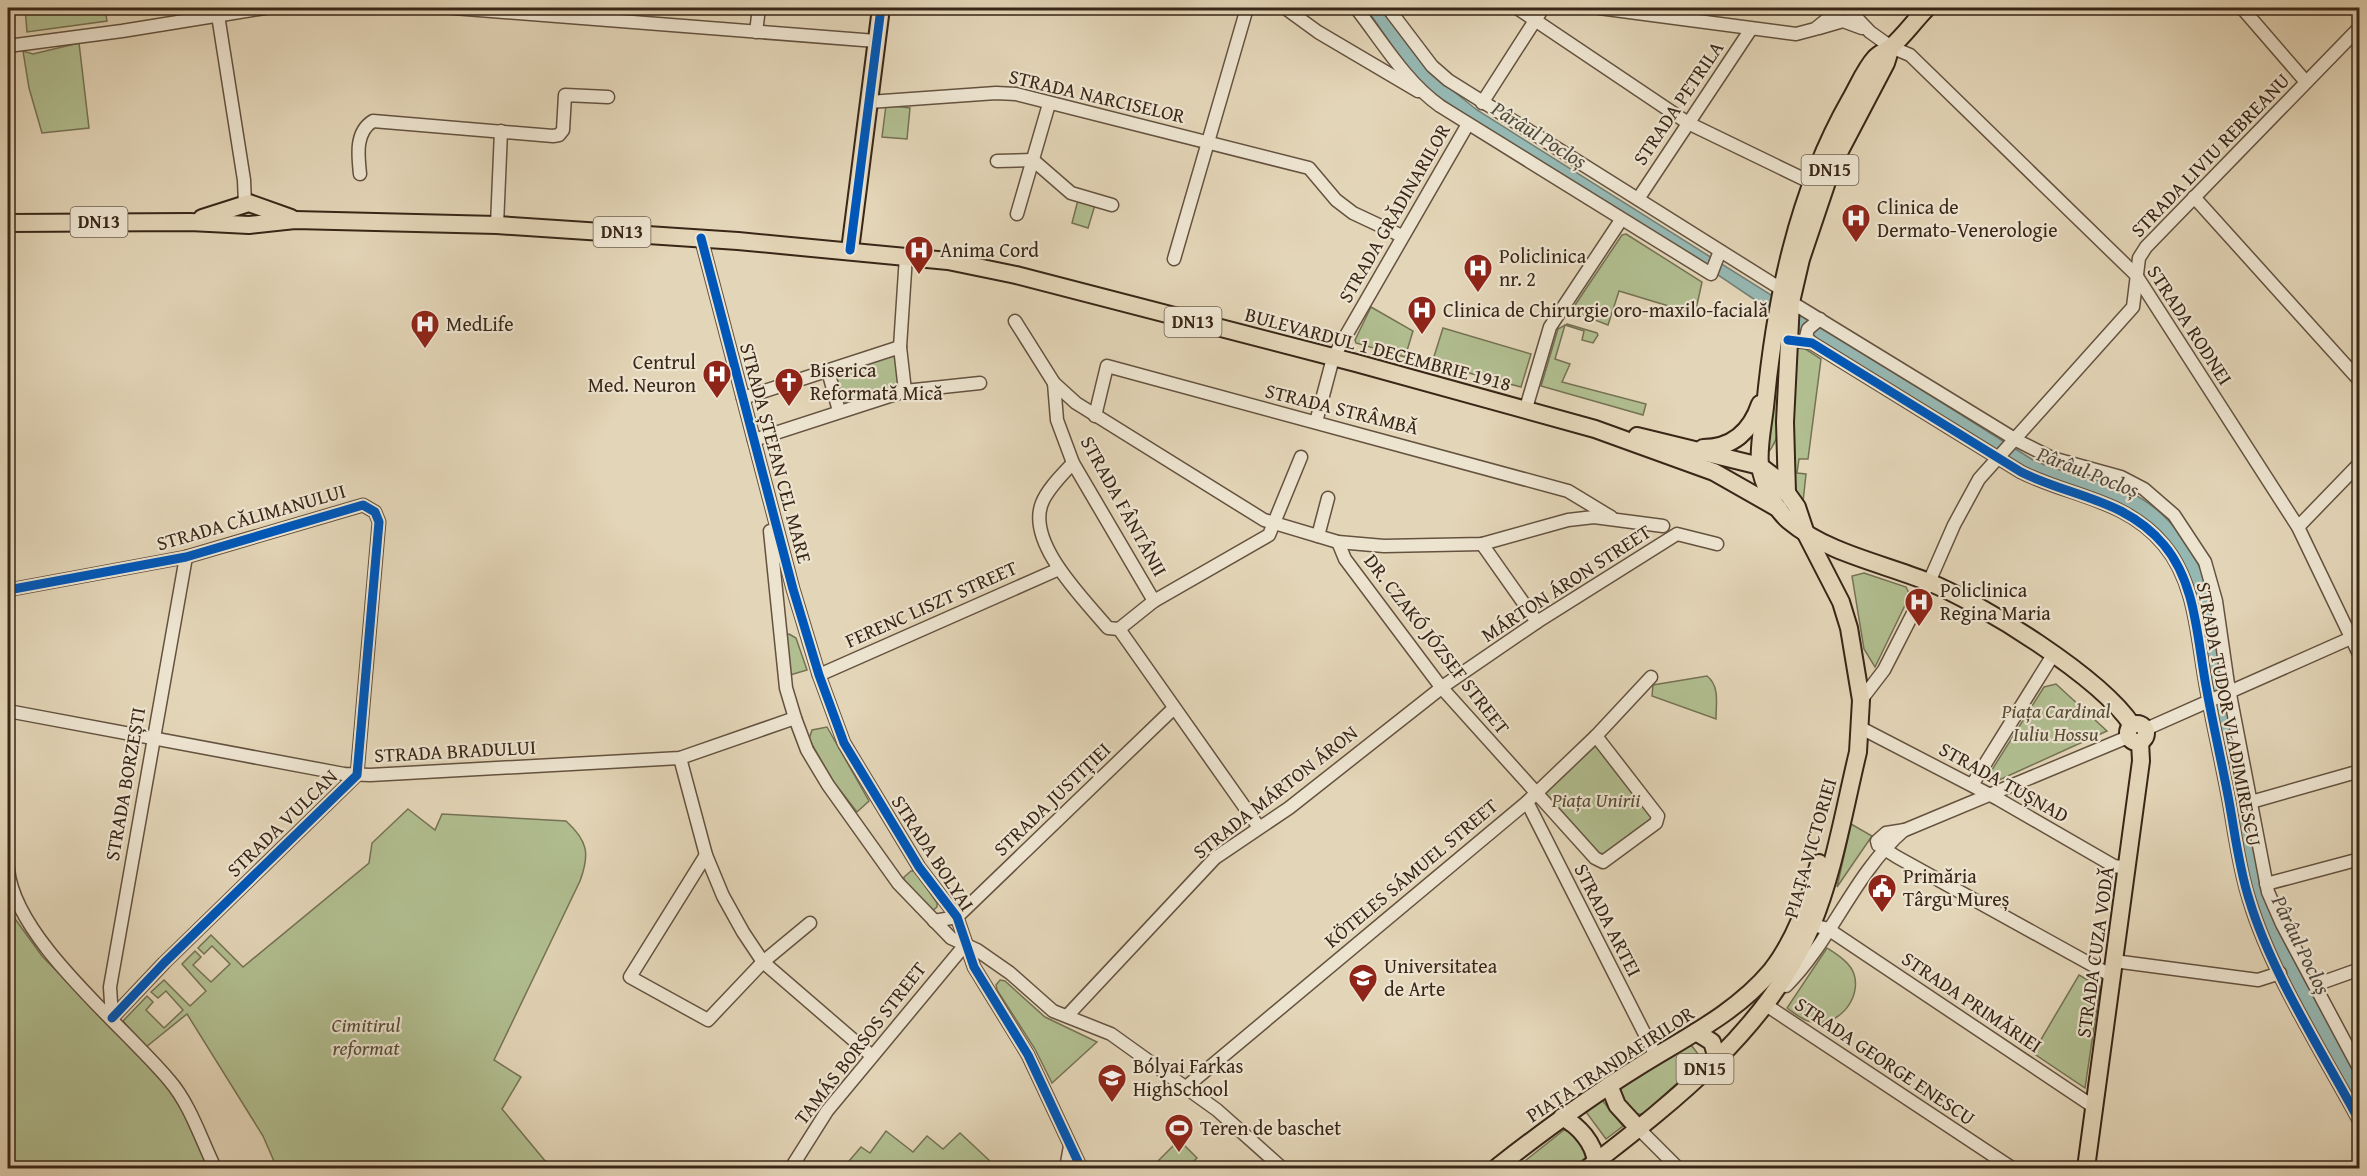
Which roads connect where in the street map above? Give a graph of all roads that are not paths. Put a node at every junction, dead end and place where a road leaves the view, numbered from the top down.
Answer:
1 (265, 8) edge
2 (453, 8) edge
3 (759, 8) edge
4 (880, 8) edge
5 (1247, 8) edge
6 (1285, 8) edge
7 (1356, 8) edge
8 (1388, 8) edge
9 (1517, 8) edge
10 (1544, 8) edge
11 (1599, 8) edge
12 (1841, 8) edge
13 (1847, 8) edge
14 (1927, 8) edge
15 (2241, 8) edge
16 (510, 10) edge
17 (217, 11) edge
18 (1536, 20) junction
19 (2360, 27) edge
20 (1751, 28) junction
21 (1815, 28) junction
22 (1867, 29) junction
23 (756, 32) junction
24 (876, 41) junction
25 (8, 46) edge
26 (1891, 47) junction
27 (2306, 82) junction
28 (608, 97) dead end
29 (1427, 97) junction
30 (869, 102) junction
31 (1482, 103) junction
32 (1049, 104) junction
33 (1689, 123) junction
34 (1468, 124) junction
35 (501, 131) junction
36 (1208, 142) junction
37 (1033, 160) junction
38 (997, 161) dead end
39 (360, 174) dead end
40 (1812, 183) junction
41 (2194, 197) junction
42 (1638, 199) junction
43 (249, 205) junction
44 (1112, 205) dead end
45 (1017, 214) dead end
46 (295, 220) junction
47 (1621, 220) junction
48 (190, 222) junction
49 (8, 223) edge
50 (250, 224) junction
51 (497, 225) junction
52 (1401, 236) junction
53 (701, 238) junction
54 (850, 250) junction
55 (1720, 251) junction
56 (906, 256) junction
57 (1174, 259) dead end
58 (2136, 275) junction
59 (1780, 289) junction
60 (1791, 303) junction
61 (1820, 319) junction
62 (1015, 321) dead end
63 (1788, 340) junction
64 (1812, 343) junction
65 (900, 347) junction
66 (1333, 358) junction
67 (828, 371) junction
68 (2360, 381) edge
69 (980, 383) dead end
70 (1054, 383) junction
71 (1767, 383) junction
72 (905, 391) junction
73 (743, 398) junction
74 (1076, 403) junction
75 (1526, 408) junction
76 (839, 411) junction
77 (1095, 416) junction
78 (1057, 420) junction
79 (1785, 422) junction
80 (1316, 423) junction
81 (1595, 429) junction
82 (754, 440) junction
83 (2012, 442) junction
84 (1695, 448) junction
85 (1301, 457) dead end
86 (1998, 459) junction
87 (1073, 463) junction
88 (2360, 464) edge
89 (1760, 466) junction
90 (1700, 467) junction
91 (767, 488) junction
92 (1328, 498) dead end
93 (1783, 501) junction
94 (363, 505) joint
95 (1611, 517) junction
96 (1274, 524) junction
97 (1663, 526) dead end
98 (2298, 527) junction
99 (1806, 534) junction
100 (1318, 536) junction
101 (1338, 542) junction
102 (1482, 544) junction
103 (1717, 544) dead end
104 (186, 558) junction
105 (1059, 568) junction
106 (1929, 582) junction
107 (8, 590) edge
108 (1154, 601) junction
109 (1537, 622) junction
110 (804, 629) junction
111 (1119, 629) junction
112 (782, 631) junction
113 (2356, 636) edge
114 (2053, 655) junction
115 (2360, 656) edge
116 (819, 675) junction
117 (1651, 677) dead end
118 (1442, 687) junction
119 (2228, 693) junction
120 (1861, 700) junction
121 (2211, 700) junction
122 (1174, 708) junction
123 (8, 711) edge
124 (795, 718) junction
125 (1861, 728) junction
126 (2136, 733) junction
127 (1596, 736) junction
128 (153, 737) junction
129 (680, 758) junction
130 (2360, 771) edge
131 (357, 775) junction
132 (1972, 785) junction
133 (1988, 794) junction
134 (1532, 798) junction
135 (2251, 802) junction
136 (1258, 826) junction
137 (1883, 849) junction
138 (706, 855) junction
139 (2360, 859) edge
140 (2128, 868) junction
141 (8, 869) edge
142 (2266, 884) junction
143 (1820, 902) junction
144 (12, 906) edge
145 (957, 917) junction
146 (934, 921) junction
147 (810, 923) dead end
148 (1803, 928) junction
149 (1828, 929) junction
150 (964, 946) junction
151 (763, 962) junction
152 (2113, 968) junction
153 (2360, 969) edge
154 (1772, 970) junction
155 (1010, 973) junction
156 (2280, 973) junction
157 (986, 984) junction
158 (2315, 985) junction
159 (1747, 995) joint
160 (1766, 1005) junction
161 (115, 1015) junction
162 (1067, 1016) junction
163 (1696, 1032) junction
164 (872, 1056) junction
165 (1656, 1056) junction
166 (1717, 1058) junction
167 (2360, 1070) edge
168 (1609, 1085) junction
169 (1186, 1087) junction
170 (2094, 1107) junction
171 (1562, 1117) junction
172 (2360, 1122) edge
173 (1639, 1129) junction
174 (1070, 1144) junction
175 (1592, 1165) edge
176 (214, 1168) edge
177 (791, 1168) edge
178 (1066, 1168) edge
179 (1081, 1168) edge
180 (1282, 1168) edge
181 (1496, 1168) edge
182 (1678, 1168) edge
183 (2012, 1168) edge
184 (2086, 1168) edge

1 - 17 street
2 - 16 street
3 - 23 street
4 - 24 main road
5 - 36 street
6 - 29 street
7 - 29 street
8 - 31 street
9 - 18 street
10 - 18 street
11 - 20 street
12 - 21 street
13 - 22 street
14 - 26 main road, DN15
15 - 27 street
16 - 23 street
17 - 25 street
17 - 43 street
18 - 31 street
18 - 33 street
19 - 27 street, STRADA LIVIU REBREANU
20 - 21 street
20 - 33 street, STRADA PETRILA
21 - 22 street
22 - 26 street, STRADA RODNEI
23 - 24 street
24 - 30 main road
26 - 40 main road, DN15
26 - 58 street, STRADA RODNEI
26 - 60 main road, DN15
27 - 41 street, STRADA LIVIU REBREANU
28 - 35 street
29 - 34 street
30 - 32 street, STRADA NARCISELOR
30 - 54 main road
31 - 42 street
32 - 36 street, STRADA NARCISELOR
32 - 37 street
33 - 40 street
33 - 42 street, STRADA PETRILA
34 - 47 street
34 - 52 street, STRADA GRĂDINARILOR
35 - 39 street
35 - 51 street
36 - 52 street, STRADA NARCISELOR
36 - 57 street
37 - 38 street
37 - 44 street
37 - 45 street
40 - 59 main road, DN15
41 - 58 street, STRADA LIVIU REBREANU
41 - 68 street
42 - 55 street
43 - 46 main road, BULEVARDUL 1 DECEMBRIE 1918 / DN13
43 - 48 main road, BULEVARDUL 1 DECEMBRIE 1918 / DN13
43 - 50 main road
46 - 50 main road, BULEVARDUL 1 DECEMBRIE 1918 / DN13
46 - 51 main road, BULEVARDUL 1 DECEMBRIE 1918 / DN13
47 - 55 street
47 - 75 street
48 - 49 main road, BULEVARDUL 1 DECEMBRIE 1918 / DN13
48 - 50 main road, BULEVARDUL 1 DECEMBRIE 1918 / DN13
51 - 53 main road, BULEVARDUL 1 DECEMBRIE 1918 / DN13
52 - 66 street, STRADA GRĂDINARILOR
53 - 54 main road, BULEVARDUL 1 DECEMBRIE 1918 / DN13
53 - 73 street, STRADA ȘTEFAN CEL MARE
54 - 56 main road, BULEVARDUL 1 DECEMBRIE 1918 / DN13
55 - 59 street
56 - 65 street
56 - 66 main road, BULEVARDUL 1 DECEMBRIE 1918 / DN13
58 - 83 street, STRADA LIVIU REBREANU
58 - 98 street, STRADA RODNEI
59 - 71 main road, DN15
60 - 61 street, STRADA TUDOR VLADIMIRESCU
60 - 63 main road, DN15
61 - 64 street
61 - 83 street, STRADA TUDOR VLADIMIRESCU
62 - 70 street, STRADA STRÂMBĂ
63 - 64 street, STRADA TUDOR VLADIMIRESCU
63 - 79 main road, DN15
64 - 86 street, STRADA TUDOR VLADIMIRESCU
65 - 67 street
65 - 72 street
66 - 75 main road, BULEVARDUL 1 DECEMBRIE 1918 / DN13
66 - 80 street, STRADA GRĂDINARILOR
67 - 73 street
67 - 76 street
69 - 72 street
70 - 74 street, STRADA STRÂMBĂ
70 - 78 street, STRADA STRÂMBĂ
71 - 84 main road
71 - 89 main road, DN15
72 - 76 street
73 - 82 street, STRADA ȘTEFAN CEL MARE
74 - 77 street, STRADA STRÂMBĂ
74 - 78 street
75 - 81 main road, BULEVARDUL 1 DECEMBRIE 1918 / DN13
76 - 82 street
77 - 80 street, STRADA STRÂMBĂ
77 - 96 street, STRADA STRÂMBĂ
78 - 87 street, STRADA FÂNTÂNII
79 - 89 main road
79 - 93 main road, DN15
80 - 95 street, STRADA STRÂMBĂ
81 - 84 main road, BULEVARDUL 1 DECEMBRIE 1918 / DN13
81 - 90 main road, BULEVARDUL 1 DECEMBRIE 1918 / DN13
82 - 91 street, STRADA ȘTEFAN CEL MARE
83 - 86 street, STRADA LIVIU REBREANU
83 - 119 street, STRADA TUDOR VLADIMIRESCU
84 - 89 main road, BULEVARDUL 1 DECEMBRIE 1918
85 - 96 street
86 - 106 street, STRADA LIVIU REBREANU
86 - 121 street, STRADA TUDOR VLADIMIRESCU
87 - 105 street
87 - 108 street, STRADA FÂNTÂNII
88 - 98 street
89 - 90 main road
89 - 93 main road, BULEVARDUL 1 DECEMBRIE 1918
90 - 93 main road, BULEVARDUL 1 DECEMBRIE 1918 / DN13
91 - 110 street, STRADA ȘTEFAN CEL MARE
91 - 112 street, STRADA ȘTEFAN CEL MARE
92 - 100 street
93 - 99 main road, PIAȚA VICTORIEI / DN15
94 - 104 street, STRADA CĂLIMANULUI
94 - 131 street, STRADA VULCAN
95 - 97 street, STRADA STRÂMBĂ
95 - 102 street, STRADA STRÂMBĂ
96 - 100 street, STRADA STRÂMBĂ
96 - 108 street
98 - 113 street, STRADA RODNEI
99 - 106 main road
99 - 120 main road, PIAȚA VICTORIEI / DN15
100 - 101 street, STRADA STRÂMBĂ
101 - 102 street, STRADA STRÂMBĂ
101 - 118 street, DR. CZAKÓ JÓZSEF STREET
102 - 109 street
103 - 109 street, MÁRTON ÁRON STREET
104 - 107 street, STRADA CĂLIMANULUI
104 - 128 street, STRADA BORZEȘTI
105 - 111 street
105 - 116 street, FERENC LISZT STREET
106 - 114 main road
106 - 120 street, STRADA LIVIU REBREANU
108 - 111 street
109 - 118 street, MÁRTON ÁRON STREET
110 - 112 street
110 - 116 street, STRADA ȘTEFAN CEL MARE
111 - 122 street
112 - 124 street, STRADA ȘTEFAN CEL MARE
113 - 115 street, STRADA RODNEI
113 - 119 street
114 - 126 main road
114 - 132 street
116 - 145 street, STRADA BOLYAI
117 - 127 street, KÖTELES SÁMUEL STREET
118 - 134 street, DR. CZAKÓ JÓZSEF STREET
118 - 136 street, STRADA MÁRTON ÁRON
119 - 121 street
119 - 135 street, STRADA TUDOR VLADIMIRESCU
120 - 125 main road, PIAȚA VICTORIEI / DN15
121 - 126 street
121 - 156 street, STRADA TUDOR VLADIMIRESCU
122 - 136 street
122 - 145 street, STRADA JUSTIȚIEI
123 - 128 street, STRADA BRADULUI
124 - 129 street, STRADA BRADULUI
124 - 146 street, STRADA BOLYAI
125 - 132 street, STRADA TUȘNAD
125 - 143 main road, PIAȚA VICTORIEI
125 - 148 main road, PIAȚA VICTORIEI / DN15
126 - 133 street
126 - 140 main road, STRADA CUZA VODĂ
127 - 134 street, KÖTELES SÁMUEL STREET
127 - 134 street
128 - 131 street, STRADA BRADULUI
128 - 161 street, STRADA BORZEȘTI
129 - 131 street, STRADA BRADULUI
129 - 138 street
130 - 135 street
131 - 161 street, STRADA VULCAN
132 - 133 street, STRADA TUȘNAD
133 - 137 street
133 - 140 street, STRADA TUȘNAD
134 - 165 street, STRADA ARTEI
134 - 169 street, KÖTELES SÁMUEL STREET
135 - 142 street, STRADA TUDOR VLADIMIRESCU
136 - 162 street, STRADA MÁRTON ÁRON
137 - 149 street
137 - 152 street
138 - 151 street
138 - 151 street
139 - 142 street
140 - 152 main road, STRADA CUZA VODĂ
141 - 144 street
142 - 158 street, STRADA TUDOR VLADIMIRESCU
143 - 148 main road, PIAȚA VICTORIEI
143 - 149 street
144 - 161 street
145 - 146 street
145 - 150 street, STRADA BOLYAI
146 - 150 street, STRADA BOLYAI
147 - 151 street
148 - 149 street
148 - 154 main road, PIAȚA VICTORIEI / DN15
148 - 160 main road, PIAȚA VICTORIEI
149 - 160 street
149 - 170 street, STRADA PRIMĂRIEI
150 - 155 street, STRADA BOLYAI
150 - 157 street, STRADA BOLYAI
150 - 164 street, TAMÁS BORSOS STREET
151 - 164 street
152 - 156 street
152 - 170 main road, STRADA CUZA VODĂ
153 - 158 street
154 - 159 main road, PIAȚA VICTORIEI / DN15
154 - 160 street, STRADA GEORGE ENESCU
155 - 157 street
155 - 162 street, STRADA BOLYAI
156 - 172 street, STRADA TUDOR VLADIMIRESCU
157 - 174 street, STRADA BOLYAI
158 - 167 street, STRADA TUDOR VLADIMIRESCU
159 - 163 main road, PIAȚA TRANDAFIRILOR / DN15
160 - 166 main road, DN15
160 - 183 street, STRADA GEORGE ENESCU
161 - 176 street
162 - 169 street, STRADA BOLYAI
163 - 165 main road, PIAȚA TRANDAFIRILOR / DN15
163 - 166 main road
164 - 177 street, TAMÁS BORSOS STREET
165 - 168 main road, PIAȚA TRANDAFIRILOR / DN15
166 - 173 main road, DN15
168 - 171 main road, PIAȚA TRANDAFIRILOR / DN15
168 - 173 main road
169 - 180 street, STRADA BOLYAI
170 - 184 main road, STRADA CUZA VODĂ
171 - 175 main road
171 - 181 main road, PIAȚA TRANDAFIRILOR / DN15
173 - 175 main road, DN15
173 - 182 street
174 - 178 street
174 - 179 street, STRADA BOLYAI

